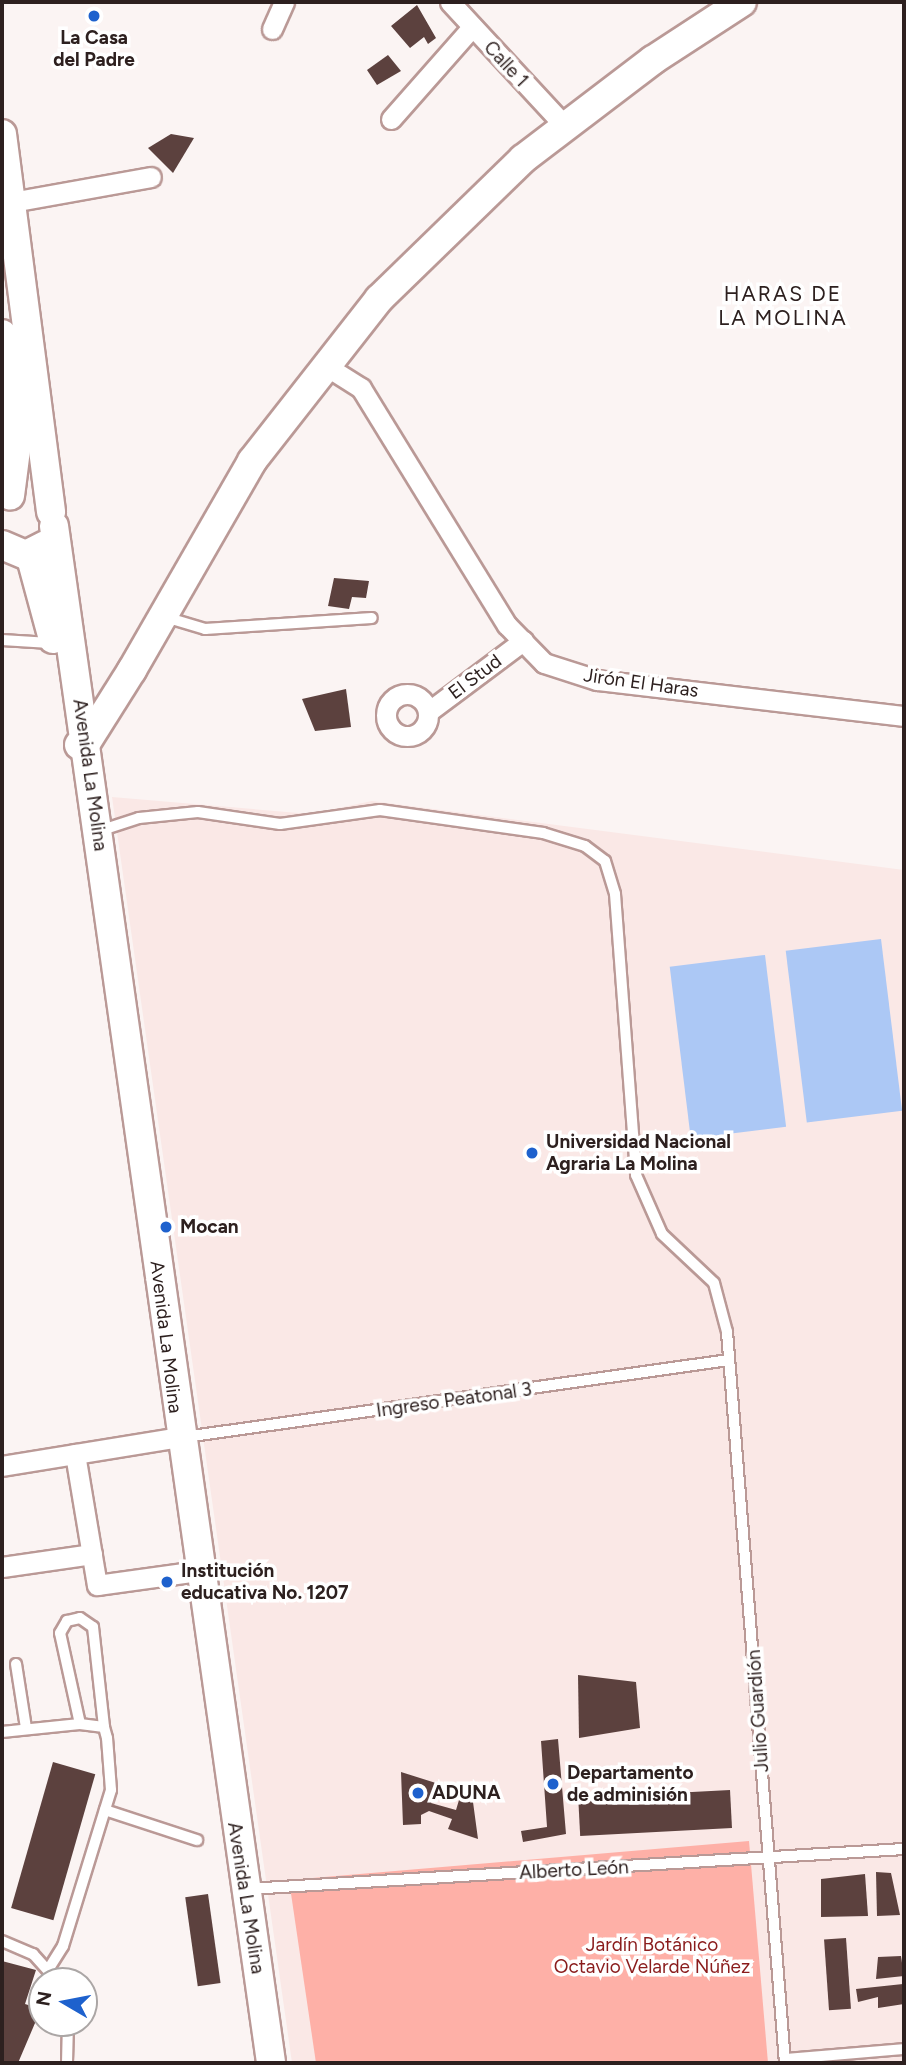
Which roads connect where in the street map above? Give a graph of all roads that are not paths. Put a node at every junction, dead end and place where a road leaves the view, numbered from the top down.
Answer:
1 (284, 2) edge
2 (450, 2) edge
3 (742, 2) edge
4 (472, 27) junction
5 (272, 29) dead end
6 (391, 119) dead end
7 (564, 125) junction
8 (2, 134) edge
9 (151, 177) dead end
10 (12, 202) junction
11 (2, 334) edge
12 (323, 364) junction
13 (6, 499) edge
14 (53, 519) junction
15 (12, 553) edge
16 (160, 616) junction
17 (372, 618) dead end
18 (2, 640) edge
19 (523, 640) junction
20 (54, 643) junction
21 (132, 670) junction
22 (77, 681) junction
23 (428, 712) dead end
24 (904, 716) edge
25 (79, 741) junction
26 (99, 832) junction
27 (729, 1360) junction
28 (172, 1438) junction
29 (75, 1454) junction
30 (2, 1466) edge
31 (92, 1554) junction
32 (2, 1567) edge
33 (190, 1572) junction
34 (16, 1664) dead end
35 (80, 1724) junction
36 (104, 1727) junction
37 (26, 1728) junction
38 (2, 1731) edge
39 (105, 1810) junction
40 (197, 1840) dead end
41 (904, 1849) edge
42 (768, 1859) junction
43 (244, 1889) junction
44 (2, 1941) edge
45 (50, 1967) joint
46 (68, 2037) edge
47 (904, 2049) edge
48 (785, 2061) edge
49 (67, 2063) edge
50 (255, 2063) edge
51 (271, 2063) edge

1 - 5 street
2 - 4 street, Calle 1
3 - 7 main road
4 - 6 street
4 - 7 street, Calle 1
7 - 12 main road
8 - 10 main road, Avenida La Molina
9 - 10 street
10 - 14 main road, Avenida La Molina
11 - 13 main road
12 - 16 main road
12 - 19 street, Jirón El Haras
13 - 14 main road
14 - 15 main road
14 - 22 main road, Avenida La Molina
15 - 20 main road, Avenida La Molina
16 - 17 lane
16 - 21 main road
18 - 20 lane
19 - 23 street, El Stud
19 - 24 street, Jirón El Haras
20 - 25 main road, Avenida La Molina
21 - 22 main road
21 - 25 main road
22 - 25 main road, Avenida La Molina
25 - 26 main road, Avenida La Molina
25 - 28 main road, Avenida La Molina
26 - 27 lane, Julio Guardión
26 - 28 main road, Avenida La Molina
27 - 28 lane, Ingreso Peatonal 3
27 - 42 lane, Julio Guardión
28 - 29 street
28 - 33 main road, Avenida La Molina
29 - 30 street
29 - 31 street
31 - 32 street
31 - 33 street
33 - 43 main road, Avenida La Molina
33 - 50 main road, Avenida La Molina
34 - 37 lane
35 - 36 lane
35 - 36 lane
35 - 37 lane
36 - 39 lane
37 - 38 lane
39 - 40 lane
39 - 45 lane
41 - 42 lane, Alberto León
42 - 43 lane, Alberto León
42 - 48 lane, Julio Guardión
43 - 51 main road, Avenida La Molina
44 - 45 lane
46 - 49 lane
47 - 48 lane

